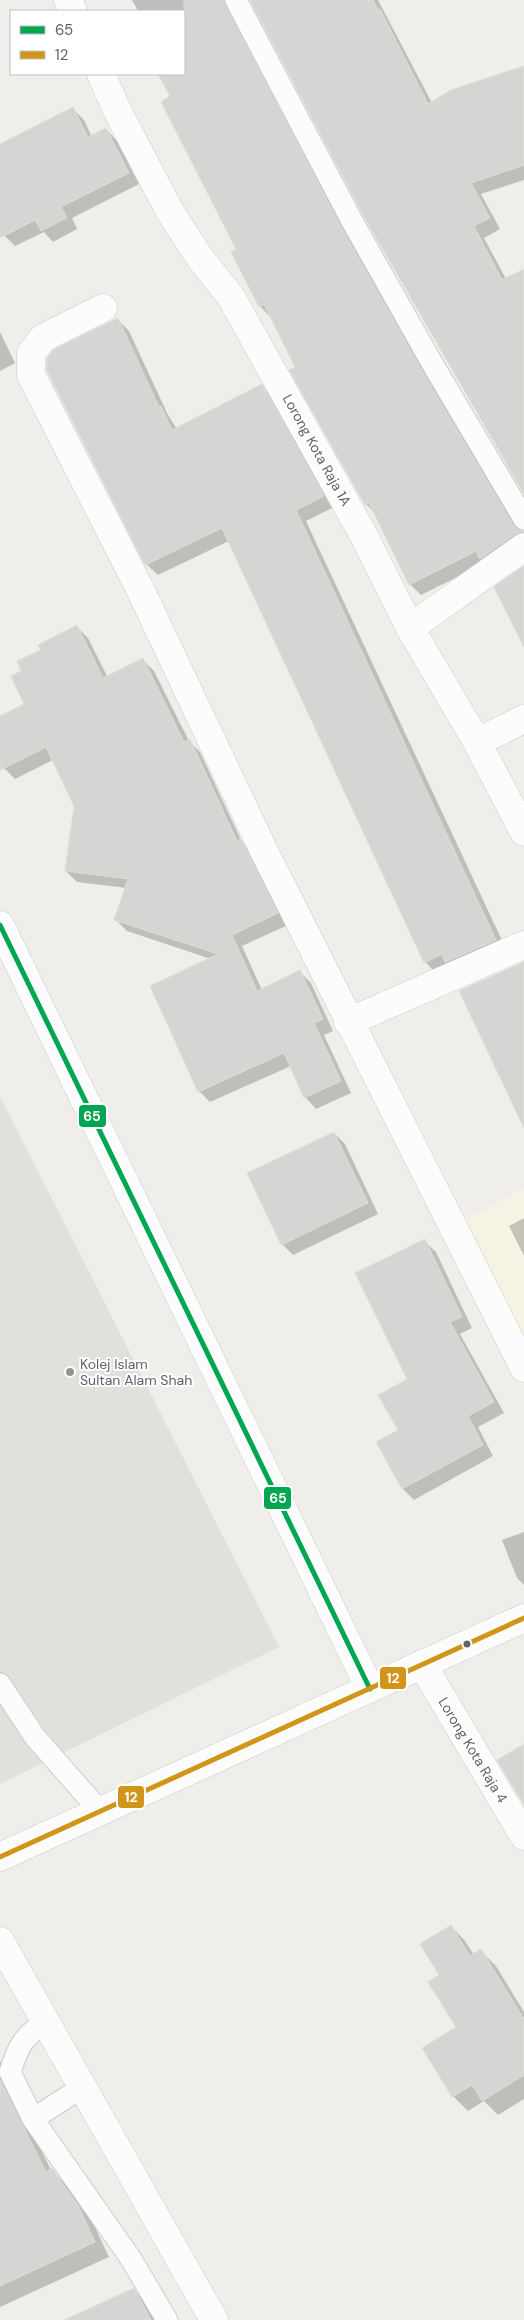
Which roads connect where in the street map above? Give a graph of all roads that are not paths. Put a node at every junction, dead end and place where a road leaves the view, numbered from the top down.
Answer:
1 (236, 0) edge
2 (101, 75) edge
3 (103, 308) dead end
4 (524, 519) edge
5 (524, 547) edge
6 (410, 628) junction
7 (524, 719) edge
8 (477, 742) junction
9 (524, 832) edge
10 (0, 925) edge
11 (524, 945) edge
12 (348, 1022) junction
13 (524, 1368) edge
14 (524, 1618) edge
15 (422, 1664) junction
16 (0, 1684) edge
17 (370, 1689) junction
18 (99, 1810) junction
19 (524, 1836) edge
20 (0, 1857) edge
21 (0, 1941) edge
22 (47, 2020) junction
23 (84, 2086) junction
24 (33, 2119) junction
25 (167, 2320) edge
26 (214, 2320) edge

1 - 4 lane
2 - 6 street, Lorong Kota Raja 1A
3 - 12 street
5 - 6 street
6 - 8 street, Lorong Kota Raja 1A
7 - 8 street
8 - 9 street, Lorong Kota Raja 1A
10 - 17 street
11 - 12 street
12 - 13 street
14 - 15 street
15 - 17 street
15 - 19 street, Lorong Kota Raja 4
16 - 18 lane
17 - 18 street
18 - 20 street
21 - 22 street
22 - 23 street
22 - 24 lane
23 - 24 lane
23 - 26 street
24 - 25 lane

